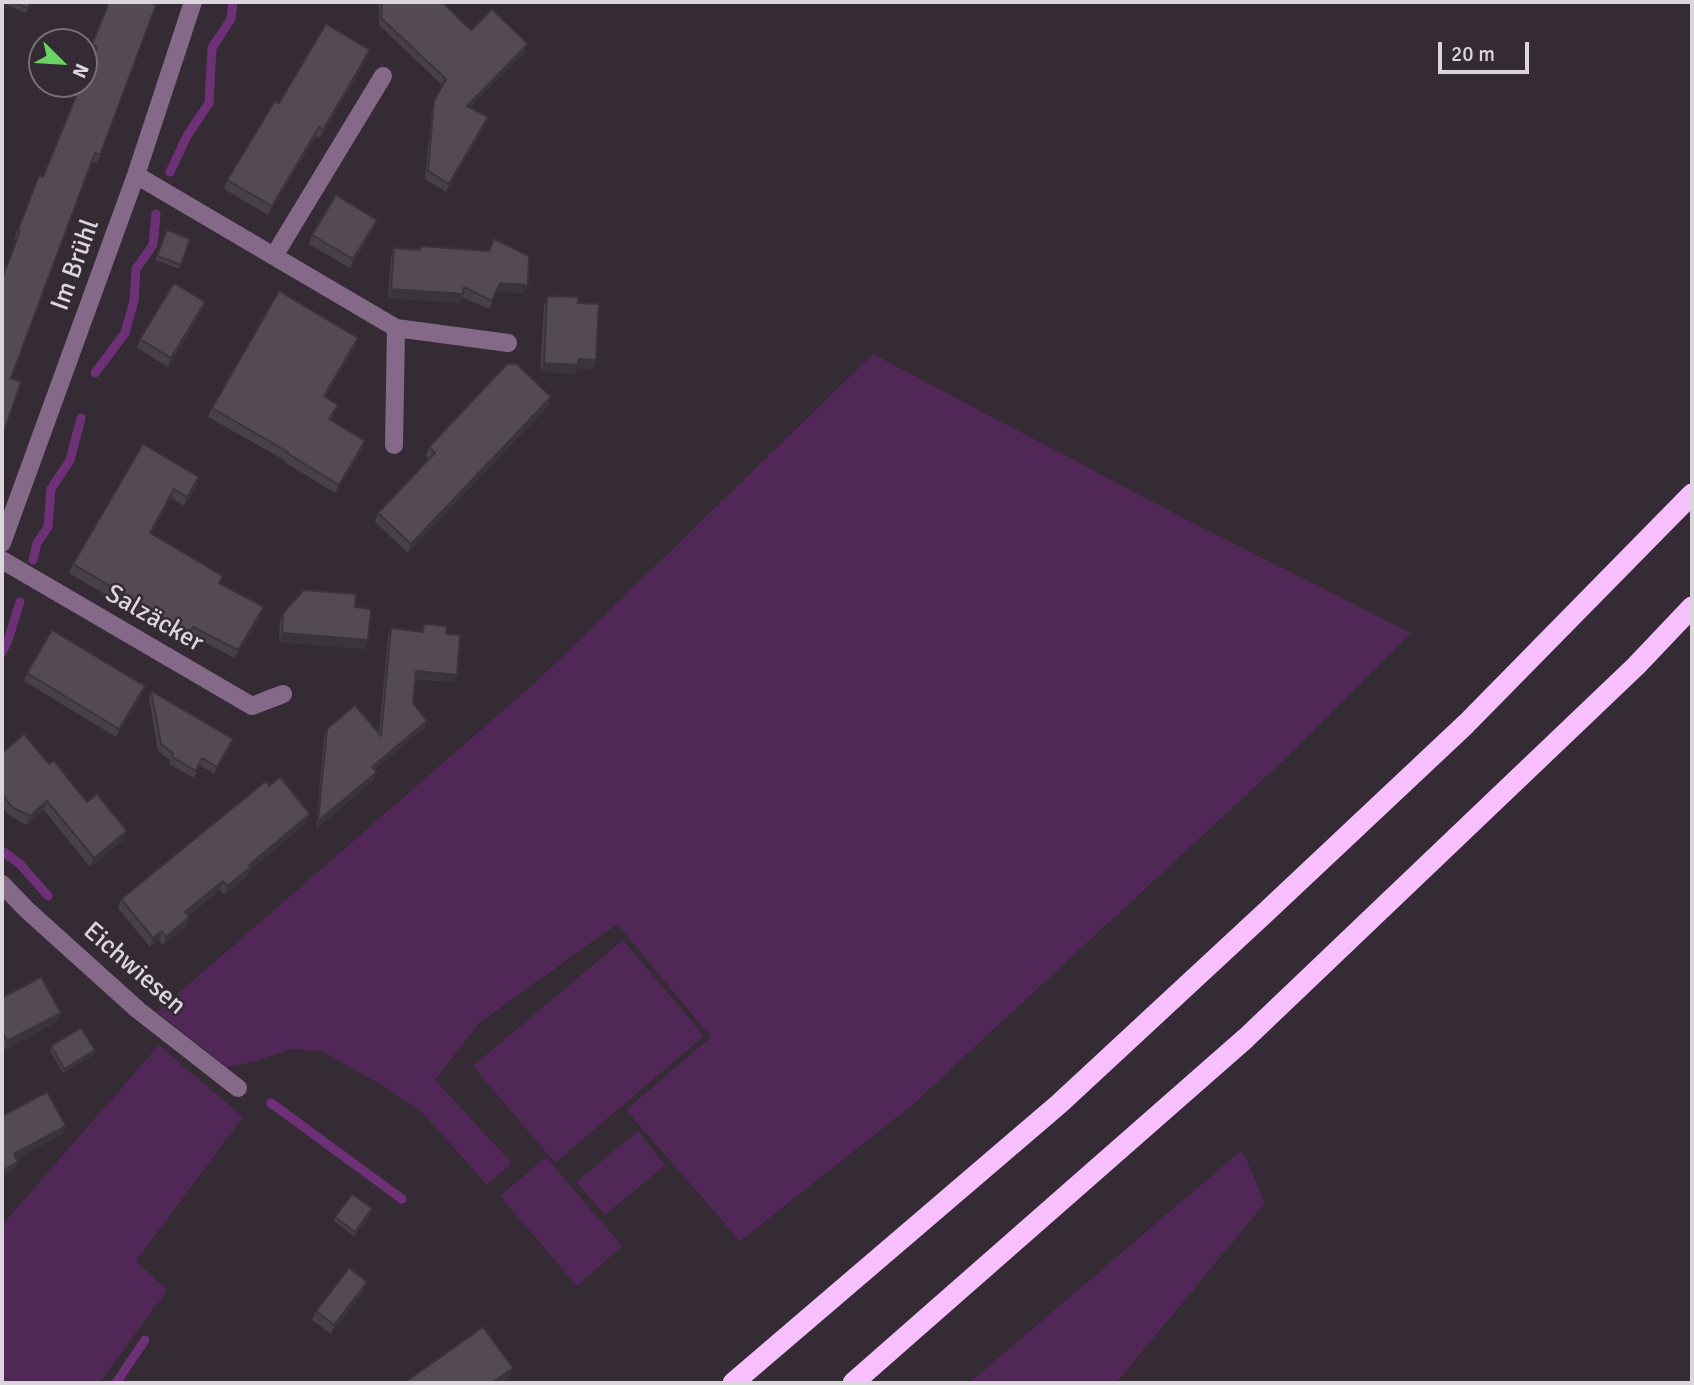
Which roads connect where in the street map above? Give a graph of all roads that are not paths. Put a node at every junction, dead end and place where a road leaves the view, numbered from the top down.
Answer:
1 (192, 2) edge
2 (383, 76) dead end
3 (136, 175) junction
4 (274, 257) junction
5 (396, 328) junction
6 (508, 343) dead end
7 (394, 444) dead end
8 (1692, 494) edge
9 (2, 543) edge
10 (2, 560) edge
11 (1692, 607) edge
12 (283, 694) dead end
13 (2, 884) edge
14 (238, 1088) dead end
15 (733, 1383) edge
16 (853, 1383) edge

1 - 3 street, Im Brühl
2 - 4 street
3 - 4 street
3 - 9 street, Im Brühl
4 - 5 street
5 - 6 street
5 - 7 street
8 - 15 highway
10 - 12 street, Salzäcker
11 - 16 highway
13 - 14 street, Eichwiesen

